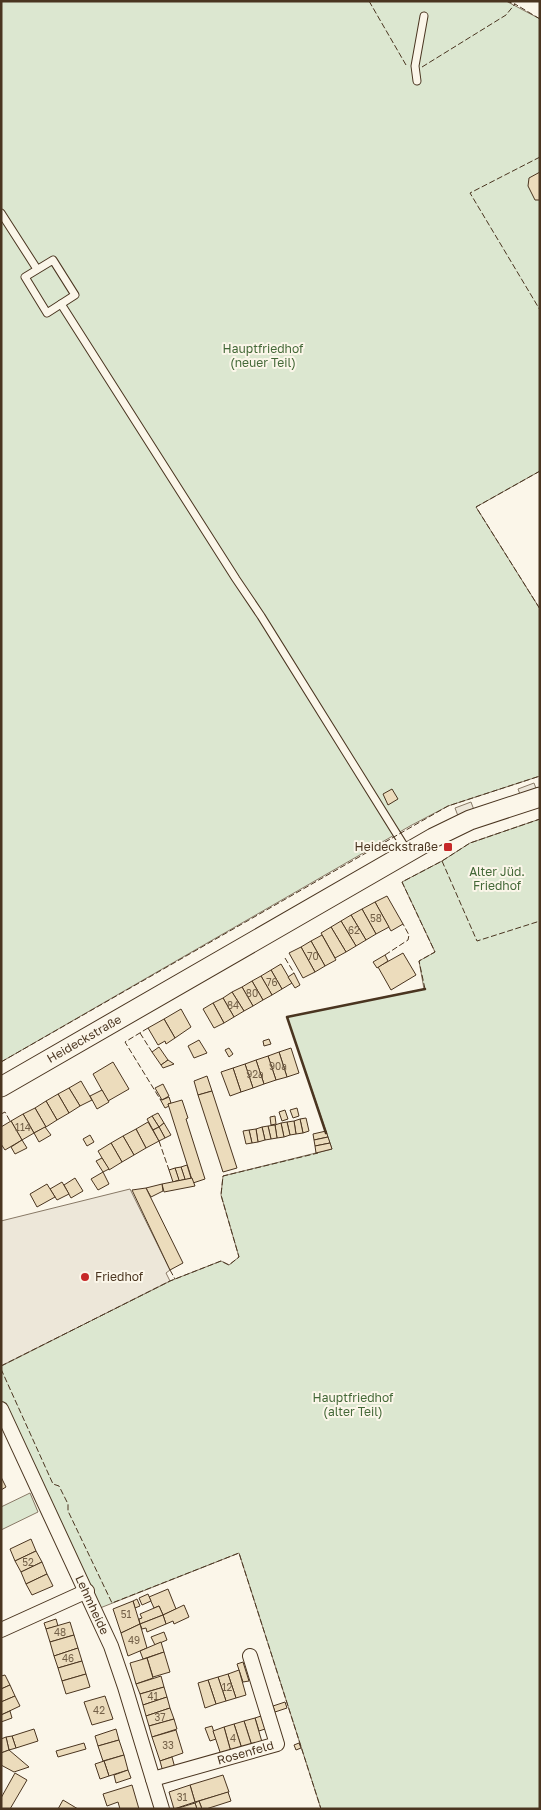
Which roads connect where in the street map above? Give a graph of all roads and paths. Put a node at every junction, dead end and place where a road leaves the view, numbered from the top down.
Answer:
1 (424, 16) dead end
2 (417, 81) dead end
3 (1, 213) edge
4 (37, 269) junction
5 (61, 304) junction
6 (540, 797) edge
7 (408, 852) junction
8 (1, 1087) edge
9 (2, 1412) edge
10 (87, 1591) junction
11 (1, 1630) edge
12 (250, 1656) dead end
13 (153, 1779) junction
14 (162, 1809) edge

1 - 2 lane
3 - 4 lane
4 - 5 lane
4 - 5 lane
5 - 7 lane
6 - 7 street, Heideckstraße
7 - 8 street, Heideckstraße
9 - 10 street, Lehmheide
10 - 11 street
10 - 13 street, Lehmheide
12 - 13 street, Rosenfeld
13 - 14 street, Lehmheide

